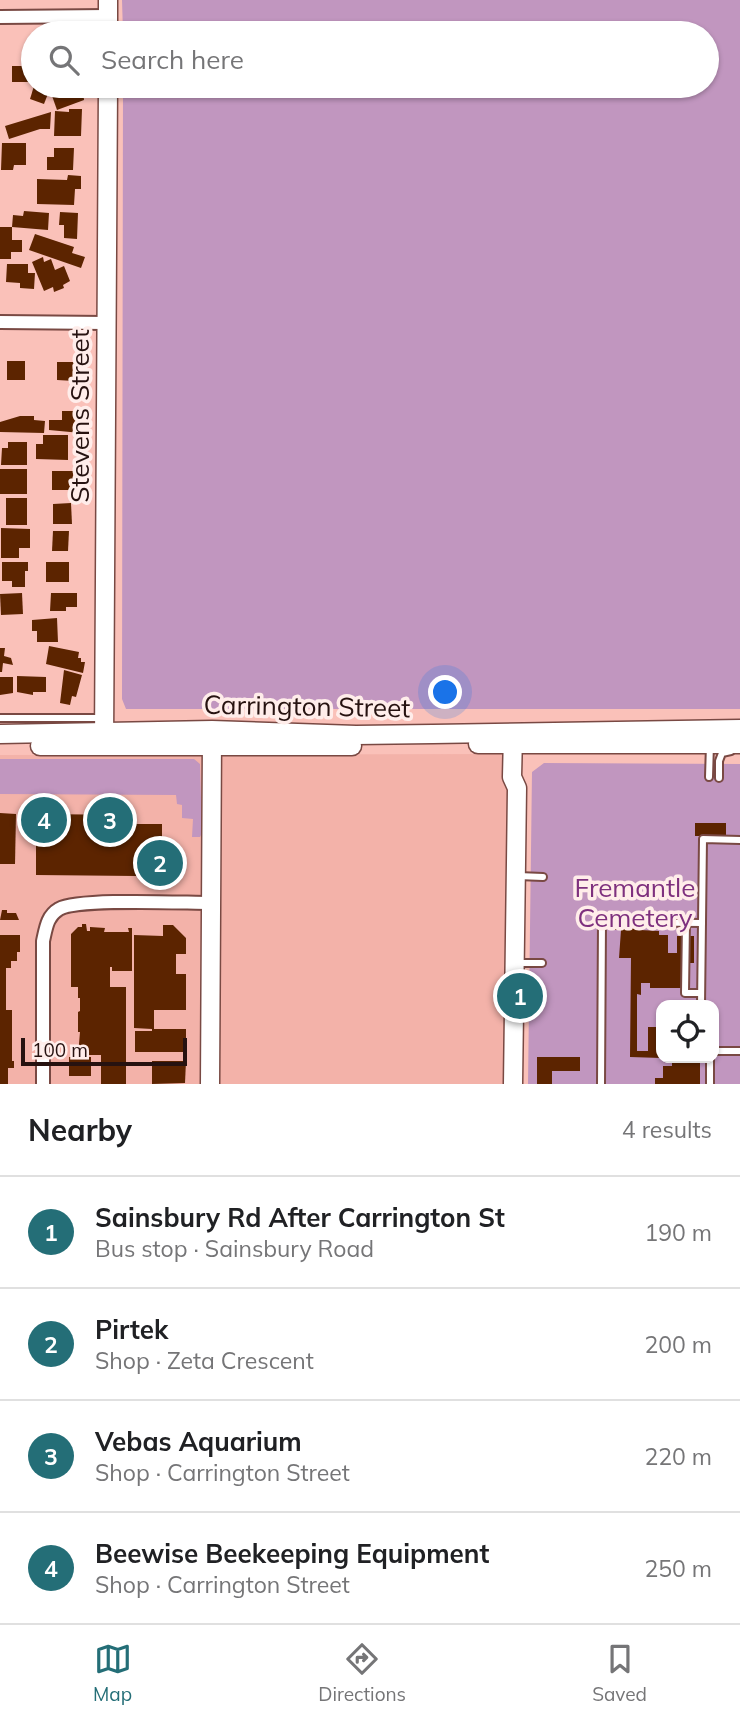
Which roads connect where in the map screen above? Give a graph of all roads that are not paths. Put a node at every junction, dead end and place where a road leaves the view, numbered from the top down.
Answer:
1 (108, 16) edge
2 (0, 17) edge
3 (108, 98) edge
4 (0, 322) edge
5 (106, 323) junction
6 (0, 718) edge
7 (740, 729) edge
8 (104, 733) junction
9 (0, 734) edge
10 (710, 736) junction
11 (519, 737) junction
12 (212, 738) junction
13 (740, 744) edge
14 (0, 746) edge
15 (740, 751) edge
16 (709, 777) dead end
17 (719, 778) dead end
18 (740, 840) edge
19 (516, 876) junction
20 (543, 877) dead end
21 (211, 903) junction
22 (686, 922) junction
23 (702, 923) junction
24 (514, 963) junction
25 (542, 964) dead end
26 (701, 993) junction
27 (701, 1000) edge
28 (719, 1051) edge
29 (740, 1051) edge
30 (710, 1063) edge
31 (43, 1084) edge
32 (210, 1084) edge
33 (513, 1084) edge
34 (601, 1084) edge
35 (710, 1084) edge

1 - 2 street
3 - 5 street, Stevens Street
4 - 5 street
5 - 8 street, Stevens Street
6 - 8 lane
7 - 10 street, Carrington Street
8 - 9 street, Carrington Street
8 - 12 street, Carrington Street
8 - 14 street, Carrington Street
10 - 11 street, Carrington Street
10 - 13 street, Carrington Street
10 - 16 lane
11 - 12 street, Carrington Street
11 - 19 street
12 - 21 street
15 - 17 lane
18 - 23 lane
19 - 20 lane
19 - 24 street
21 - 31 street
21 - 32 street
22 - 23 lane
22 - 26 lane
22 - 34 lane
23 - 26 lane
24 - 25 lane
24 - 33 street
26 - 27 lane
28 - 29 lane
30 - 35 lane

